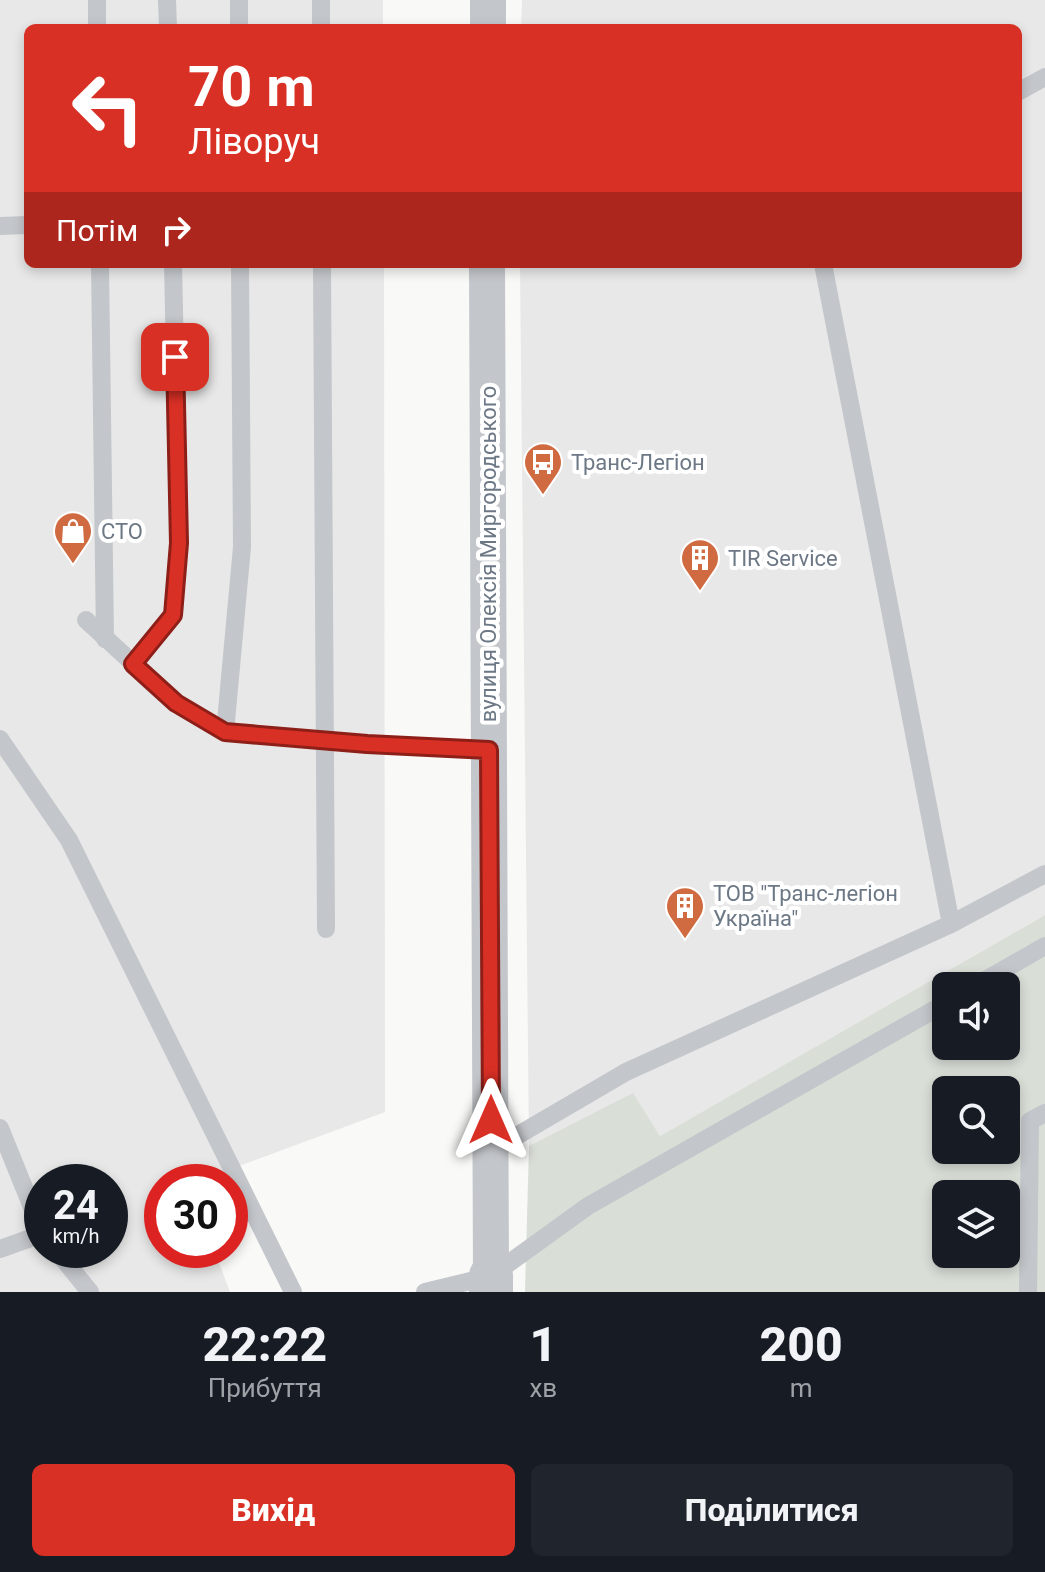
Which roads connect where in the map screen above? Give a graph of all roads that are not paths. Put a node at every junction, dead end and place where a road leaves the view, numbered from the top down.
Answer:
1 (97, 0) edge
2 (167, 0) edge
3 (239, 0) edge
4 (321, 0) edge
5 (488, 0) edge
6 (97, 24) edge
7 (168, 24) edge
8 (239, 24) edge
9 (321, 24) edge
10 (488, 24) edge
11 (1045, 77) edge
12 (1022, 90) edge
13 (24, 225) edge
14 (0, 226) edge
15 (100, 268) edge
16 (173, 268) edge
17 (240, 268) edge
18 (322, 268) edge
19 (487, 268) edge
20 (824, 268) edge
21 (86, 620) dead end
22 (105, 639) junction
23 (133, 664) junction
24 (225, 732) junction
25 (0, 739) edge
26 (323, 739) junction
27 (489, 750) junction
28 (6, 756) edge
29 (1045, 874) edge
30 (951, 924) junction
31 (326, 929) dead end
32 (1045, 946) edge
33 (1000, 972) edge
34 (932, 1011) edge
35 (1045, 1113) edge
36 (0, 1128) edge
37 (491, 1151) junction
38 (24, 1188) edge
39 (24, 1240) edge
40 (0, 1249) edge
41 (71, 1268) edge
42 (491, 1284) edge
43 (90, 1292) edge
44 (293, 1292) edge
45 (425, 1292) edge
46 (1028, 1292) edge

1 - 6 lane
2 - 7 lane
3 - 8 lane
4 - 9 lane
5 - 10 street
11 - 12 lane
13 - 14 lane
15 - 22 lane
16 - 23 lane
17 - 24 lane
18 - 26 lane
19 - 27 street, вулиця Олексія Миргородського
20 - 30 lane
21 - 22 lane
22 - 23 lane
23 - 24 lane
24 - 26 lane
25 - 28 lane
26 - 27 lane
26 - 31 lane
27 - 37 street, вулиця Олексія Миргородського
28 - 44 lane
29 - 30 lane
30 - 37 lane
32 - 33 lane
34 - 42 lane
35 - 46 lane
36 - 38 lane
37 - 42 street, вулиця Олексія Миргородського
39 - 40 lane
41 - 43 lane
42 - 45 lane

